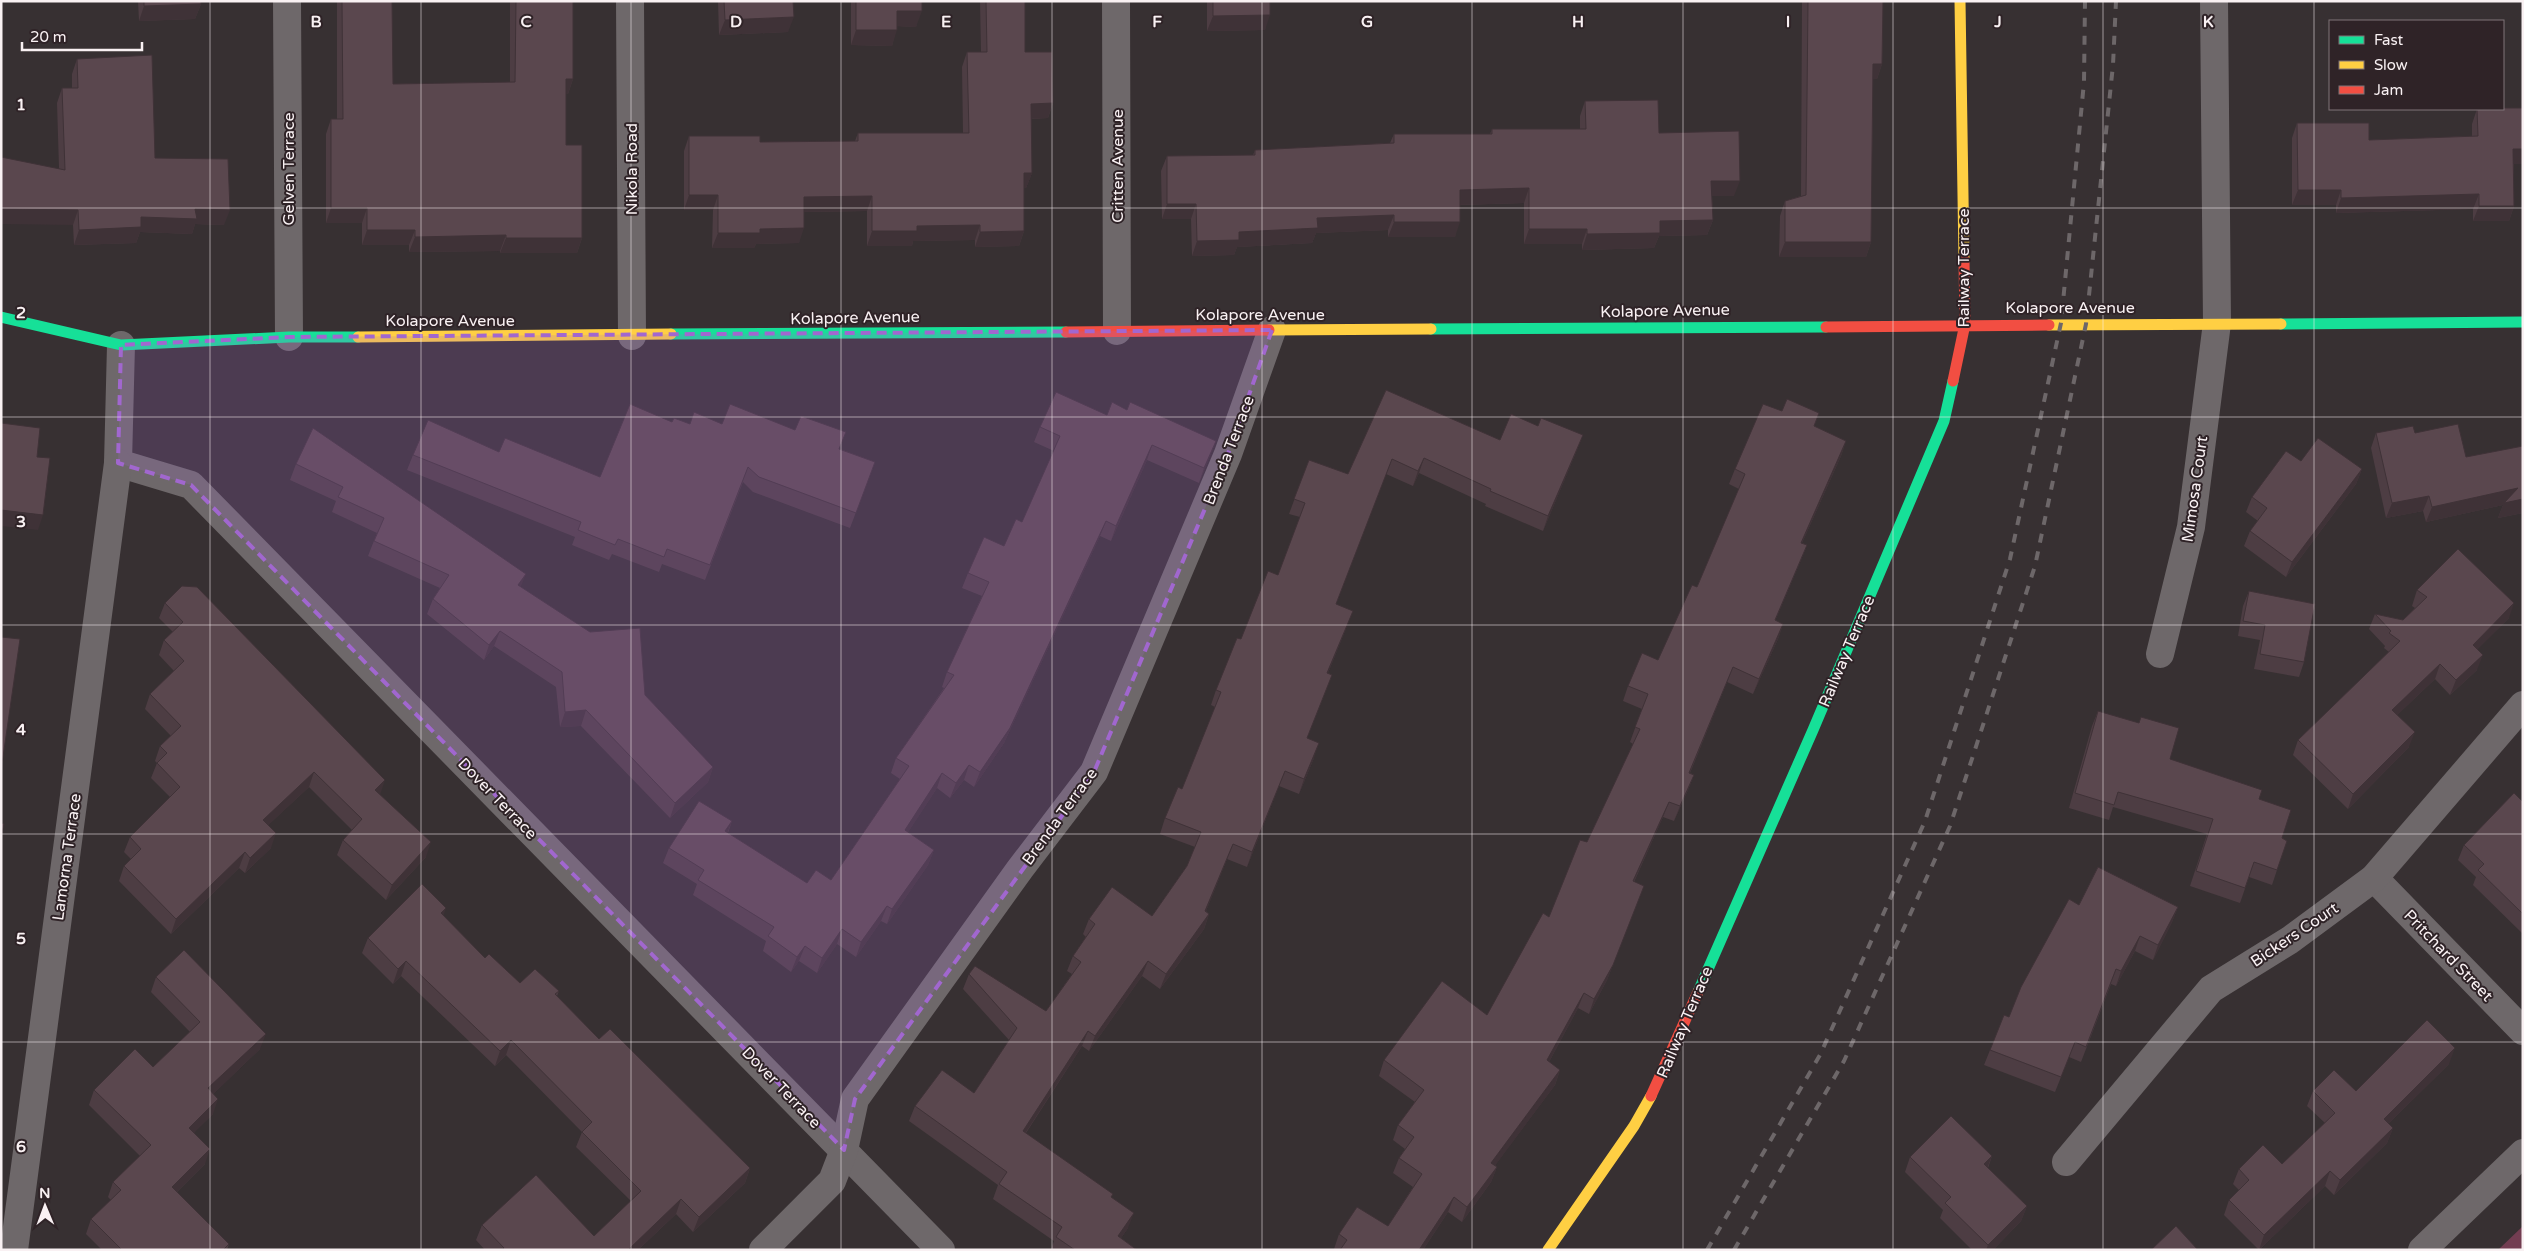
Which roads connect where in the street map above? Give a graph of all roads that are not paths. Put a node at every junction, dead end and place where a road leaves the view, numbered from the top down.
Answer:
1 (287, 1) edge
2 (630, 1) edge
3 (1116, 1) edge
4 (1960, 1) edge
5 (2214, 1) edge
6 (1, 317) edge
7 (2523, 322) edge
8 (2216, 323) junction
9 (1965, 324) junction
10 (1118, 330) junction
11 (1272, 330) junction
12 (632, 336) junction
13 (289, 337) junction
14 (121, 345) junction
15 (118, 463) junction
16 (2160, 654) dead end
17 (2523, 705) edge
18 (2374, 878) junction
19 (2523, 1031) edge
20 (844, 1150) junction
21 (2523, 1152) edge
22 (2066, 1162) dead end
23 (14, 1250) edge
24 (763, 1250) edge
25 (942, 1250) edge
26 (1548, 1250) edge
27 (2422, 1250) edge

1 - 13 street, Gelven Terrace
2 - 12 street, Nikola Road
3 - 10 street, Critten Avenue
4 - 9 street, Railway Terrace
5 - 8 street
6 - 14 street, Kolapore Avenue
7 - 8 street, Kolapore Avenue
8 - 9 street, Kolapore Avenue
8 - 16 street, Mimosa Court
9 - 11 street, Kolapore Avenue
9 - 26 street, Railway Terrace
10 - 11 street, Kolapore Avenue
10 - 12 street, Kolapore Avenue
11 - 20 street, Brenda Terrace
12 - 13 street, Kolapore Avenue
13 - 14 street, Kolapore Avenue
14 - 15 street
15 - 20 street, Dover Terrace
15 - 23 street, Lamorna Terrace
17 - 18 street, Bickers Court
18 - 19 street, Pritchard Street
18 - 22 street, Bickers Court
20 - 24 street, Brenda Terrace
20 - 25 street, Dover Terrace
21 - 27 street

